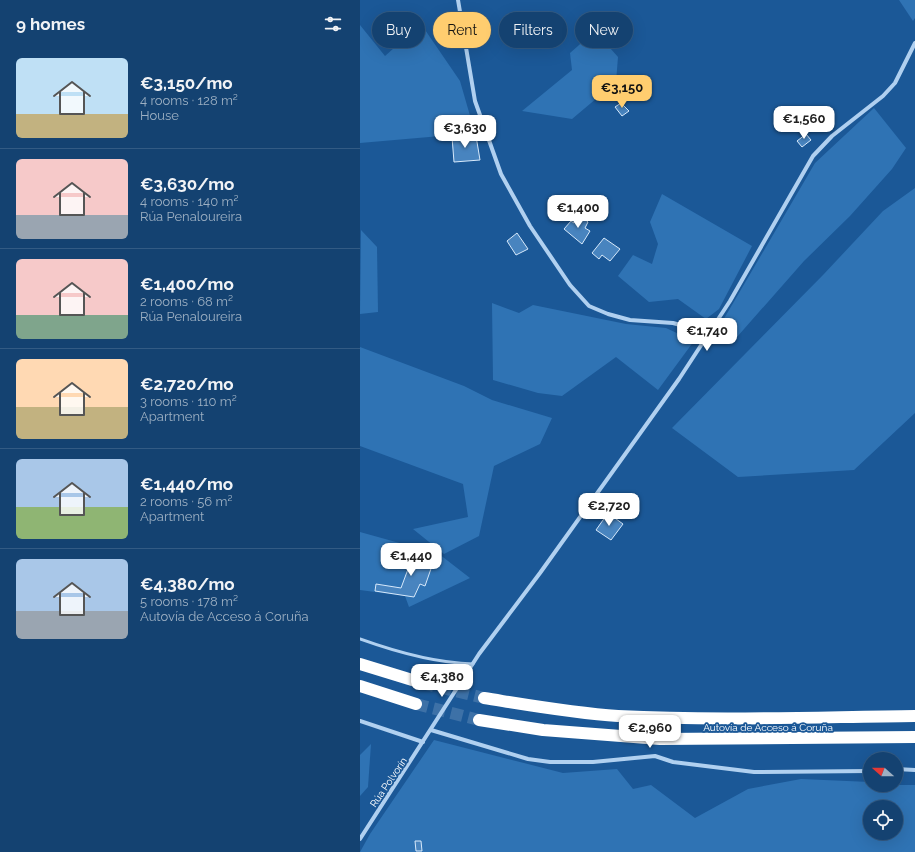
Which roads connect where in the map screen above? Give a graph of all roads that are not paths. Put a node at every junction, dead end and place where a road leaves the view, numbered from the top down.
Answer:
1 (458, 0) edge
2 (915, 43) edge
3 (709, 333) junction
4 (360, 639) edge
5 (360, 664) edge
6 (473, 664) junction
7 (422, 683) tunnel mouth
8 (360, 686) edge
9 (484, 698) tunnel mouth
10 (416, 704) tunnel mouth
11 (915, 716) edge
12 (479, 720) tunnel mouth
13 (360, 721) edge
14 (429, 732) junction
15 (915, 737) edge
16 (424, 742) junction
17 (903, 769) edge
18 (915, 770) edge
19 (863, 771) edge
20 (360, 839) edge

1 - 3 street
2 - 3 street, Rúa Polvorín
3 - 6 street, Rúa Polvorín
4 - 6 lane
5 - 7 highway
6 - 14 street, Rúa Polvorín
8 - 10 highway
9 - 11 highway, Autovía de Acceso á Coruña
12 - 15 highway, Autovía de Acceso á Coruña
13 - 16 street
14 - 16 street, Rúa Polvorín
14 - 19 street
16 - 20 street, Rúa Polvorín
17 - 18 street

